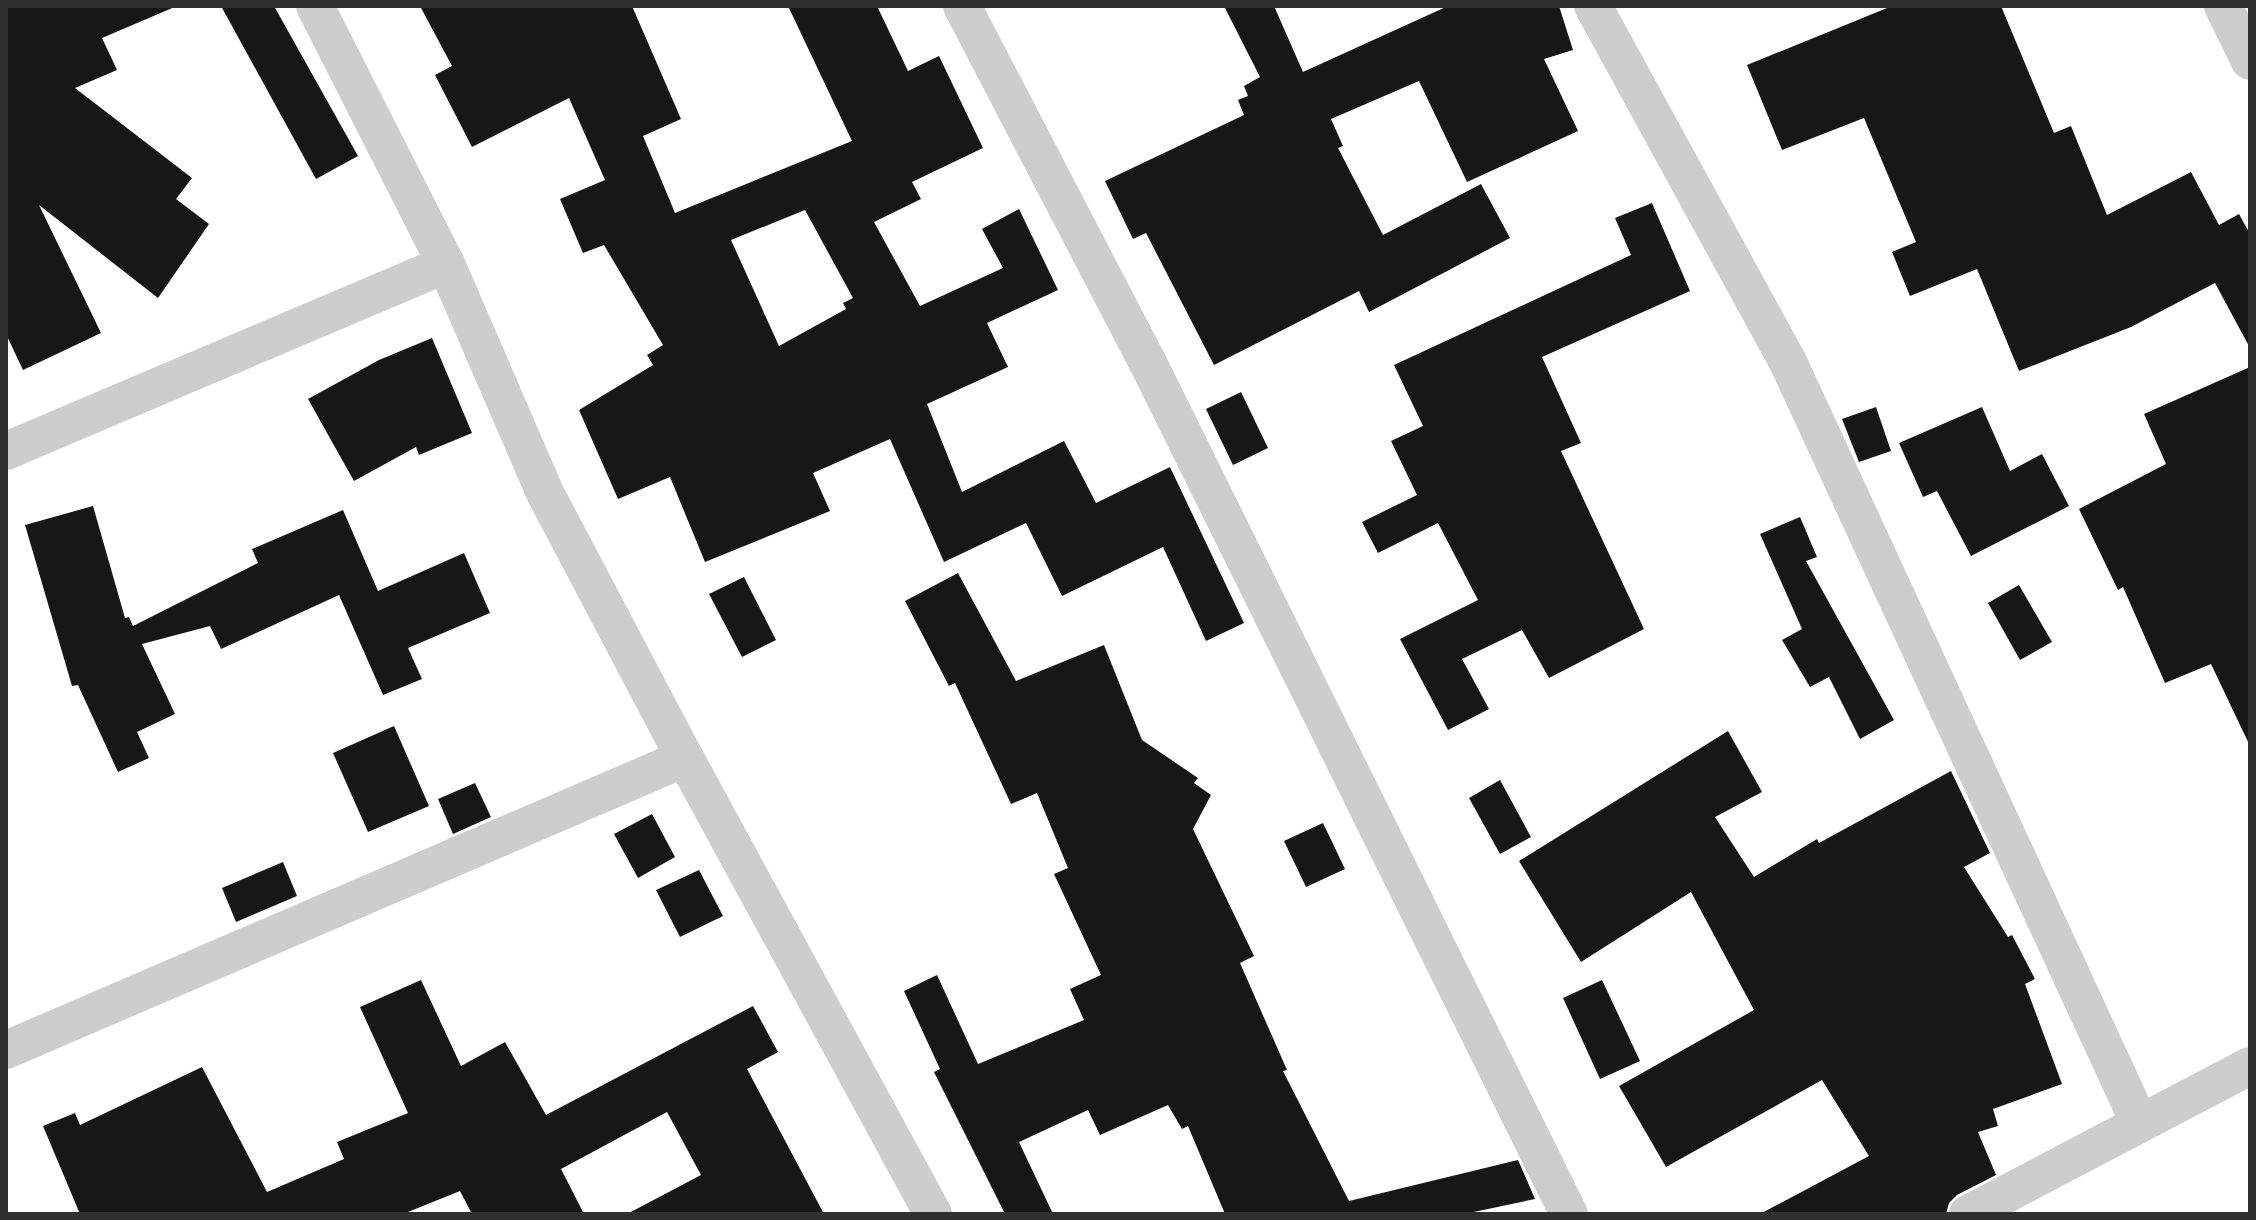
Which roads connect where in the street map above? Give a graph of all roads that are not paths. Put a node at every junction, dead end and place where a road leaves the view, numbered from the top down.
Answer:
1 (315, 6) edge
2 (962, 6) edge
3 (1593, 6) edge
4 (2223, 6) edge
5 (2250, 61) edge
6 (446, 264) junction
7 (6, 451) edge
8 (685, 758) junction
9 (6, 1050) edge
10 (2250, 1066) edge
11 (2139, 1122) junction
12 (933, 1214) edge
13 (1569, 1214) edge
14 (1968, 1214) edge

1 - 6 street
2 - 13 street
3 - 11 street
4 - 5 street
6 - 7 street
6 - 8 street
8 - 9 street
8 - 12 street
10 - 11 street
11 - 14 street

